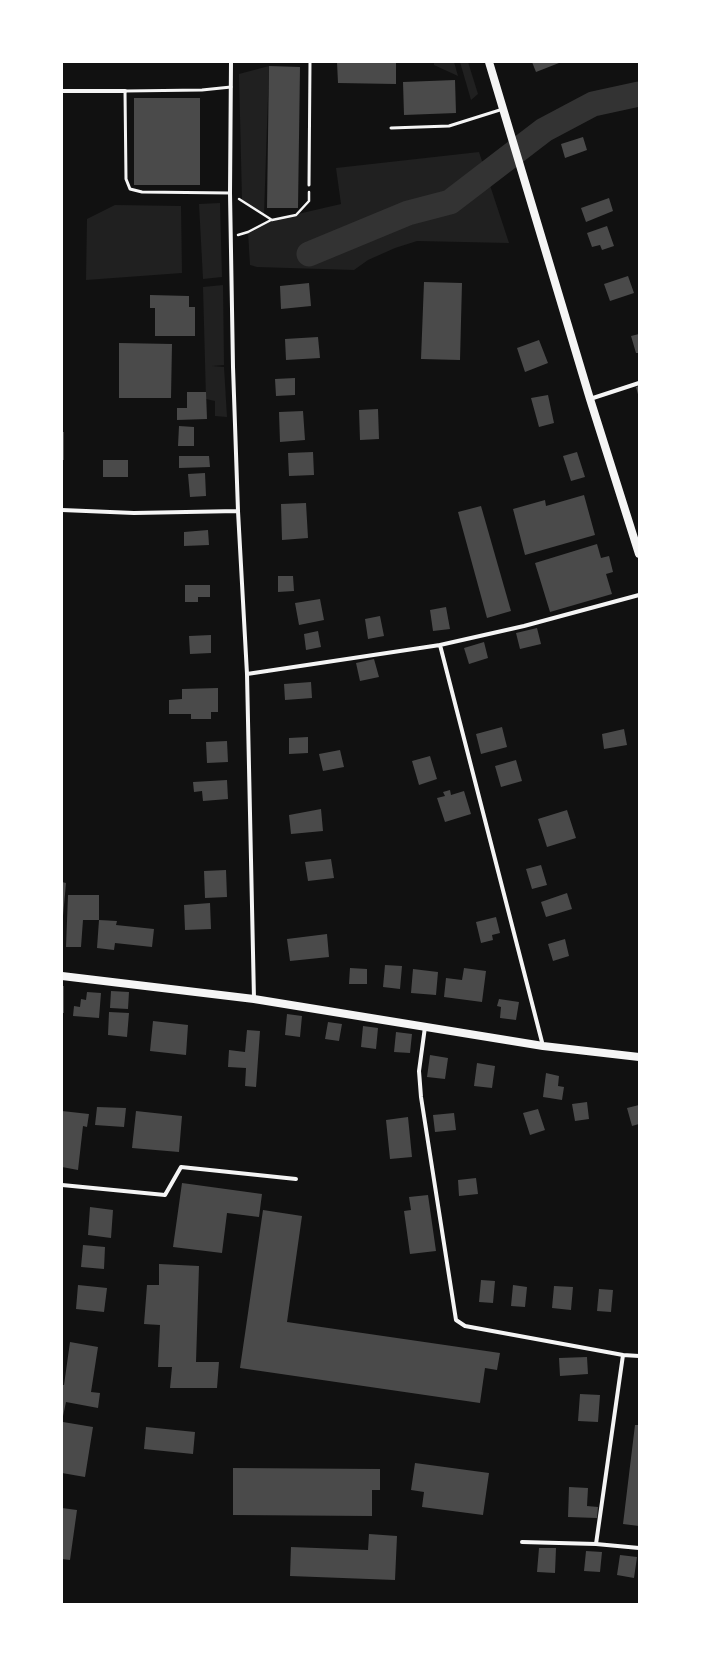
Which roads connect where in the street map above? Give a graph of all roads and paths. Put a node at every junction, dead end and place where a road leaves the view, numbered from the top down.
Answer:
1 (231, 62) edge
2 (310, 62) edge
3 (489, 62) edge
4 (231, 87) junction
5 (62, 91) edge
6 (126, 91) junction
7 (503, 109) junction
8 (391, 128) dead end
9 (309, 185) joint
10 (230, 193) junction
11 (272, 220) junction
12 (231, 237) junction
13 (639, 383) edge
14 (590, 399) junction
15 (62, 510) edge
16 (238, 511) junction
17 (639, 554) edge
18 (639, 595) edge
19 (440, 645) junction
20 (247, 674) junction
21 (62, 976) edge
22 (254, 999) junction
23 (425, 1028) junction
24 (544, 1046) junction
25 (639, 1057) edge
26 (296, 1179) dead end
27 (62, 1185) edge
28 (623, 1355) junction
29 (639, 1356) edge
30 (522, 1542) dead end
31 (596, 1544) junction
32 (639, 1548) edge

1 - 4 street
2 - 9 lane
3 - 7 main road
4 - 6 lane
4 - 10 street
5 - 6 street
6 - 10 lane
7 - 8 lane
7 - 14 main road
9 - 11 path
10 - 11 path
10 - 12 street
11 - 12 path
12 - 16 street
13 - 14 street
14 - 17 main road
15 - 16 street
16 - 20 street
18 - 19 street
19 - 20 street
19 - 24 street
20 - 22 street
21 - 22 main road
22 - 23 main road
23 - 24 main road
23 - 28 street
24 - 25 main road
26 - 27 street
28 - 29 street
28 - 31 street
30 - 31 street
31 - 32 street

